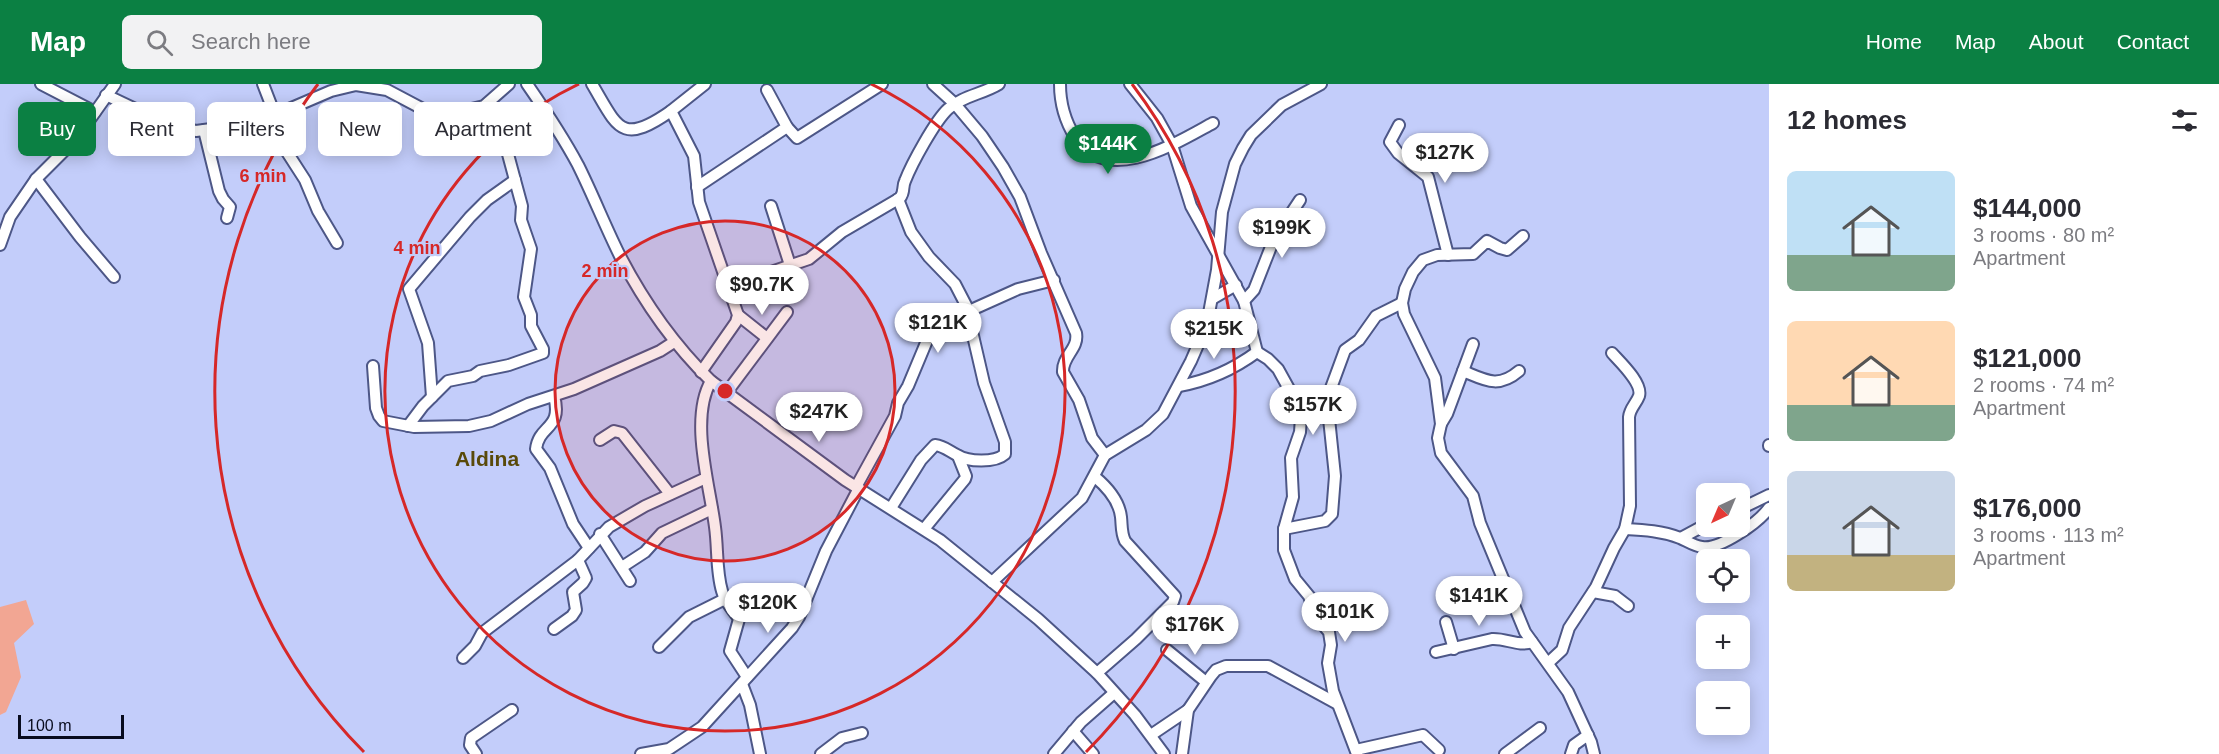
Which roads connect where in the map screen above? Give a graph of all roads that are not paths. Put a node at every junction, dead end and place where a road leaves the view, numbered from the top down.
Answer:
1 (41, 84) edge
2 (115, 84) edge
3 (263, 84) edge
4 (509, 84) edge
5 (527, 84) edge
6 (592, 84) edge
7 (882, 84) edge
8 (933, 84) edge
9 (999, 84) edge
10 (1060, 84) edge
11 (1130, 84) edge
12 (1321, 84) edge
13 (703, 85) edge
14 (767, 90) dead end
15 (106, 95) junction
16 (76, 102) edge
17 (267, 102) edge
18 (305, 102) edge
19 (489, 102) edge
20 (414, 104) edge
21 (955, 104) junction
22 (96, 110) edge
23 (671, 111) junction
24 (1213, 123) dead end
25 (1399, 125) dead end
26 (787, 127) junction
27 (204, 130) junction
28 (207, 130) edge
29 (1172, 145) junction
30 (57, 156) edge
31 (292, 156) edge
32 (508, 156) edge
33 (36, 179) junction
34 (515, 180) junction
35 (697, 187) junction
36 (898, 199) junction
37 (1300, 200) dead end
38 (771, 206) dead end
39 (227, 218) dead end
40 (1523, 236) dead end
41 (337, 243) dead end
42 (0, 245) edge
43 (1218, 254) junction
44 (1448, 255) junction
45 (790, 265) junction
46 (114, 277) dead end
47 (1054, 280) junction
48 (1236, 285) junction
49 (730, 286) junction
50 (1212, 299) junction
51 (1244, 301) junction
52 (1402, 303) junction
53 (969, 311) junction
54 (787, 312) dead end
55 (738, 315) junction
56 (971, 327) junction
57 (767, 338) junction
58 (674, 342) junction
59 (1473, 345) dead end
60 (1257, 352) junction
61 (1612, 353) dead end
62 (373, 366) dead end
63 (1463, 371) junction
64 (1519, 371) dead end
65 (701, 372) junction
66 (711, 381) junction
67 (1179, 386) junction
68 (727, 392) junction
69 (554, 396) junction
70 (432, 397) junction
71 (1441, 424) junction
72 (408, 426) junction
73 (600, 440) dead end
74 (1105, 455) junction
75 (958, 456) junction
76 (1095, 477) junction
77 (706, 478) junction
78 (857, 488) junction
79 (670, 494) junction
80 (1769, 495) edge
81 (1750, 504) edge
82 (891, 508) junction
83 (1769, 508) edge
84 (712, 509) junction
85 (924, 529) junction
86 (1284, 529) junction
87 (1625, 529) junction
88 (1696, 530) edge
89 (600, 534) junction
90 (1681, 538) junction
91 (589, 548) junction
92 (578, 560) junction
93 (622, 567) junction
94 (630, 581) dead end
95 (992, 582) junction
96 (1593, 592) junction
97 (725, 599) junction
98 (1628, 606) dead end
99 (1446, 622) dead end
100 (554, 629) dead end
101 (1532, 642) junction
102 (659, 647) dead end
103 (1454, 649) junction
104 (1167, 650) dead end
105 (1436, 652) dead end
106 (464, 658) dead end
107 (1548, 663) junction
108 (1097, 673) junction
109 (744, 680) junction
110 (1206, 682) junction
111 (1114, 693) junction
112 (1336, 703) junction
113 (512, 710) dead end
114 (1188, 710) junction
115 (1540, 728) dead end
116 (1073, 731) junction
117 (862, 733) dead end
118 (1150, 735) junction
119 (1588, 735) junction
120 (1439, 750) dead end
121 (1357, 752) edge
122 (476, 754) edge
123 (641, 754) edge
124 (760, 754) edge
125 (821, 754) edge
126 (1054, 754) edge
127 (1093, 754) edge
128 (1164, 754) edge
129 (1182, 754) edge
130 (1505, 754) edge
131 (1571, 754) edge
132 (1594, 754) edge

1 - 16 street
2 - 15 street
3 - 17 street
4 - 19 street
5 - 58 street
6 - 23 street
7 - 26 street
8 - 21 street
9 - 21 street
10 - 29 street
11 - 29 street
12 - 43 street
13 - 23 street
14 - 26 street
15 - 22 street
15 - 27 street
18 - 20 street
21 - 36 street
21 - 47 street
23 - 35 street
24 - 29 street
25 - 44 street
26 - 35 street
27 - 28 street
27 - 39 street
29 - 43 street
30 - 33 street
31 - 41 street
32 - 34 street
33 - 42 street
33 - 46 street
34 - 70 street
34 - 70 street
35 - 49 street
36 - 45 street
36 - 53 street
37 - 51 street
38 - 45 street
40 - 44 street
43 - 48 street
43 - 50 street
44 - 52 street
45 - 49 street
47 - 53 street
47 - 74 street
48 - 50 street
48 - 51 street
49 - 55 street
50 - 67 street
51 - 60 street
52 - 71 street
52 - 86 street
53 - 56 street
54 - 57 street
55 - 57 street
55 - 65 street
56 - 75 street
56 - 78 street
57 - 68 street
58 - 65 street
58 - 69 street
59 - 63 street
60 - 67 street
60 - 86 street
61 - 87 street
62 - 72 street
63 - 64 street
63 - 71 street
65 - 66 street
66 - 68 street
66 - 77 street
67 - 74 street
68 - 78 street
69 - 72 street
69 - 91 street
70 - 72 street
71 - 101 street
73 - 79 street
74 - 76 street
75 - 82 street
75 - 85 street
76 - 95 street
76 - 108 street
77 - 79 street
77 - 84 street
78 - 82 street
78 - 109 street
79 - 89 street
80 - 81 street
82 - 85 street
83 - 90 street
84 - 93 street
84 - 97 street
85 - 95 street
86 - 112 street
87 - 90 street
87 - 96 street
88 - 90 street
89 - 91 street
89 - 93 street
91 - 92 street
92 - 100 street
92 - 106 street
93 - 94 street
95 - 108 street
96 - 98 street
96 - 107 street
97 - 102 street
97 - 109 street
99 - 103 street
101 - 103 street
101 - 107 street
103 - 105 street
104 - 110 street
107 - 119 street
108 - 111 street
109 - 123 street
109 - 124 street
110 - 112 street
110 - 114 street
111 - 116 street
111 - 118 street
112 - 121 street
113 - 122 street
114 - 118 street
114 - 129 street
115 - 130 street
116 - 126 street
116 - 127 street
117 - 125 street
118 - 128 street
119 - 131 street
119 - 132 street
120 - 121 street

